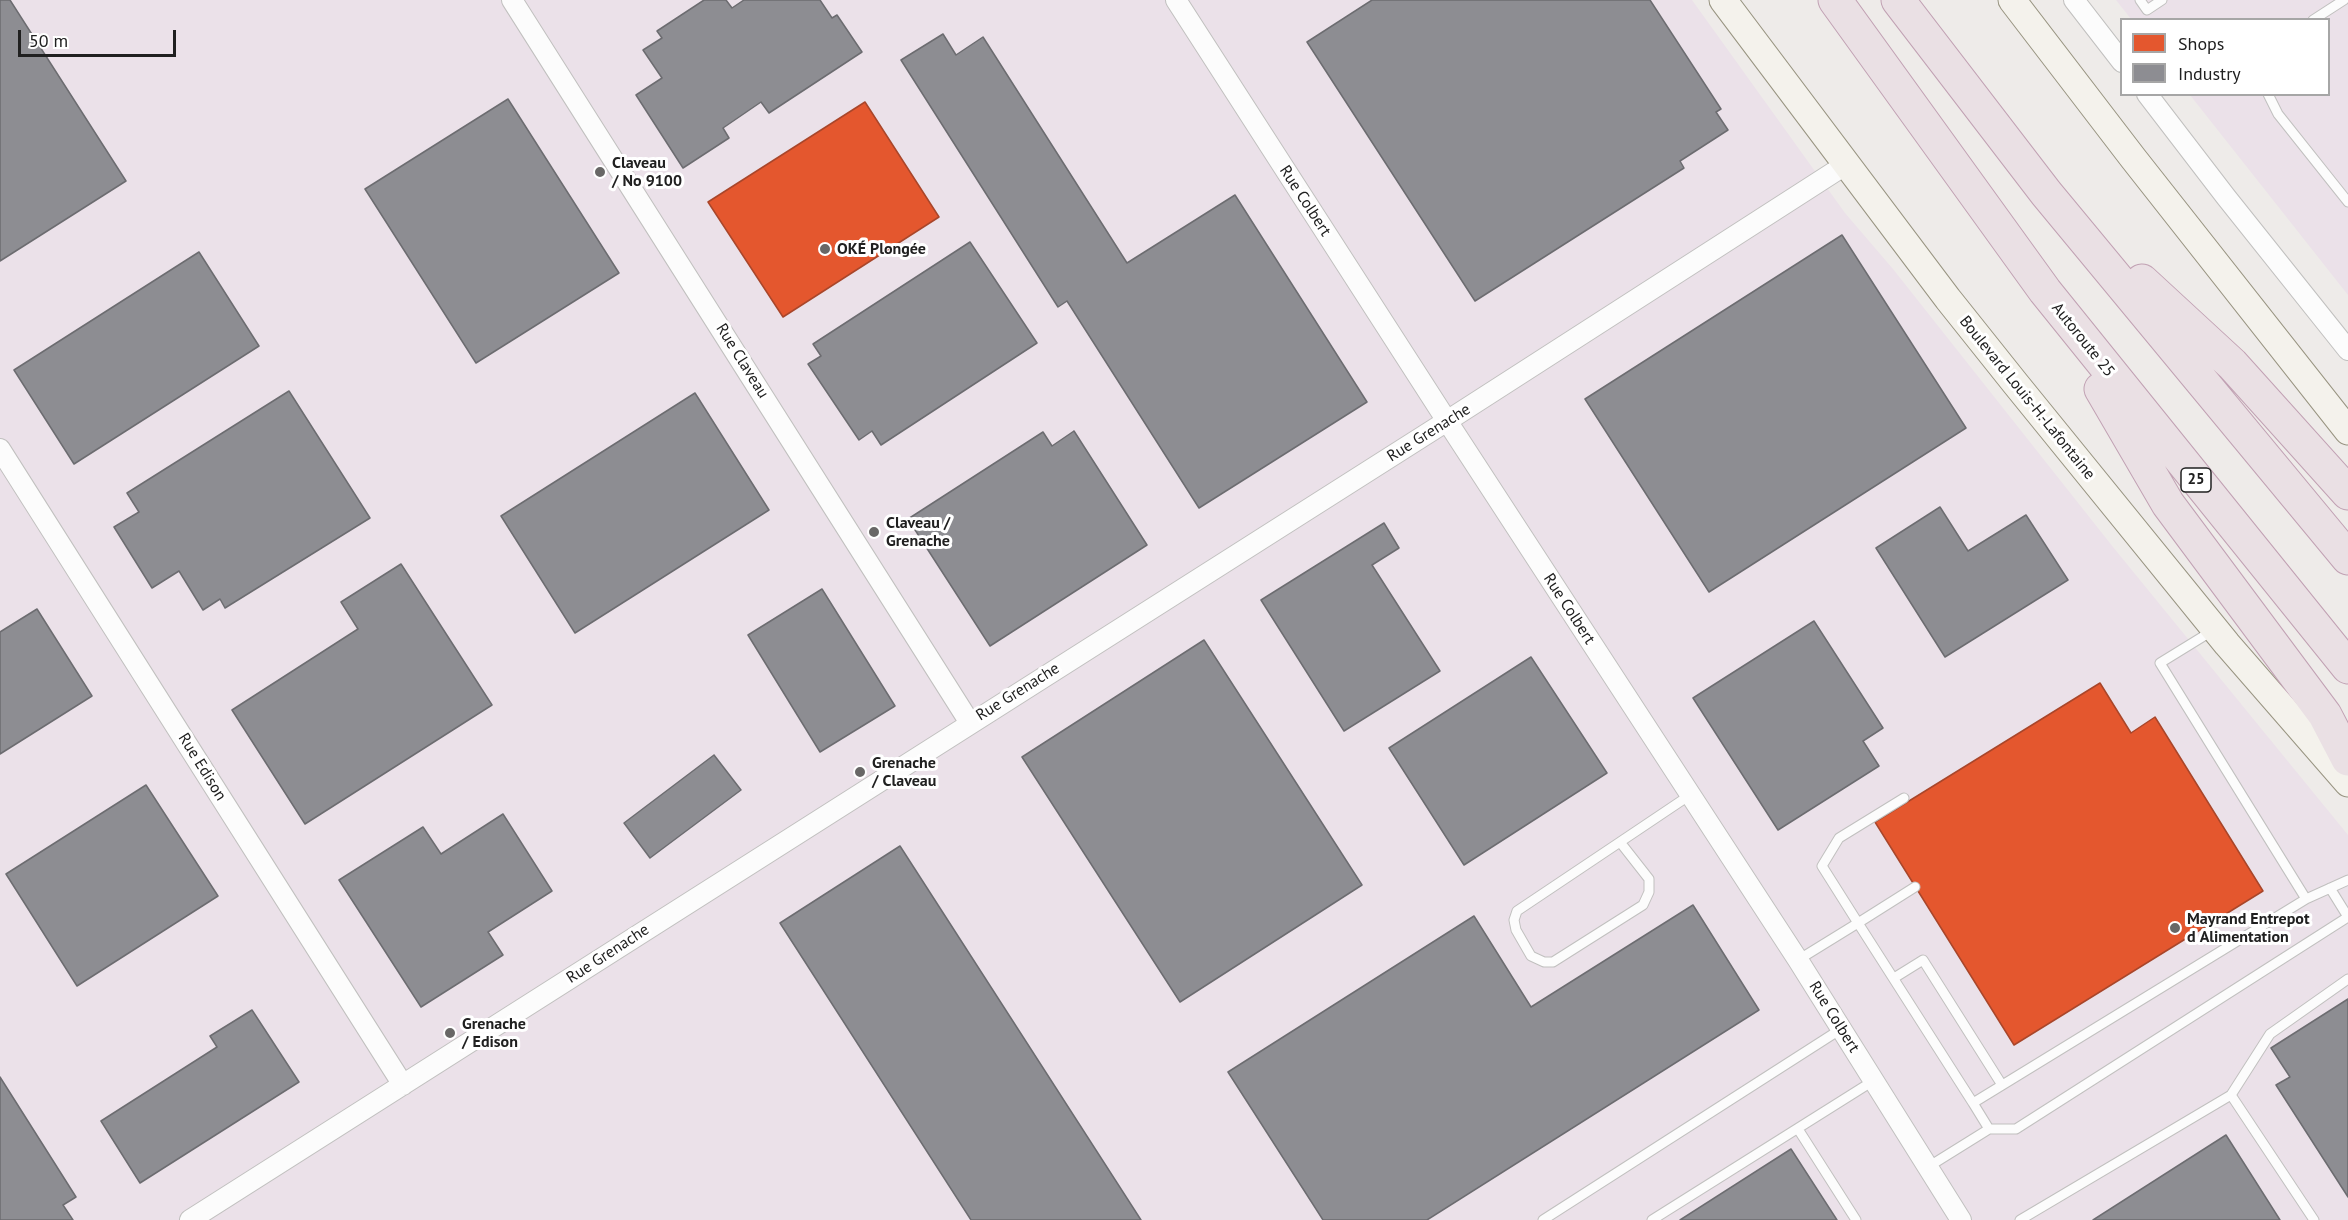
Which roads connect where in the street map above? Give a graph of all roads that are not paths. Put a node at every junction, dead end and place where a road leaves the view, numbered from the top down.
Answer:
1 (512, 0) edge
2 (1176, 0) edge
3 (1723, 0) edge
4 (1835, 0) edge
5 (1898, 0) edge
6 (2012, 0) edge
7 (2074, 0) edge
8 (2140, 0) edge
9 (2162, 0) edge
10 (2344, 0) edge
11 (2316, 18) edge
12 (2120, 61) edge
13 (2149, 96) edge
14 (2269, 96) edge
15 (1845, 165) junction
16 (2046, 193) junction
17 (2348, 202) edge
18 (2045, 291) junction
19 (2348, 350) edge
20 (1447, 421) junction
21 (2348, 431) edge
22 (0, 449) edge
23 (2348, 493) edge
24 (2348, 558) edge
25 (2214, 629) junction
26 (2348, 667) edge
27 (970, 723) junction
28 (2348, 759) edge
29 (2348, 783) edge
30 (1690, 795) junction
31 (1904, 798) dead end
32 (1620, 842) junction
33 (2348, 880) edge
34 (1915, 887) dead end
35 (2330, 888) junction
36 (2306, 899) junction
37 (1858, 923) junction
38 (1797, 960) junction
39 (1894, 978) junction
40 (2348, 979) edge
41 (1841, 1029) junction
42 (1874, 1081) junction
43 (403, 1084) junction
44 (2002, 1085) junction
45 (2231, 1095) junction
46 (1973, 1103) junction
47 (1798, 1129) junction
48 (1989, 1129) junction
49 (1928, 1167) junction
50 (190, 1220) edge
51 (1544, 1220) edge
52 (1652, 1220) edge
53 (1856, 1220) edge
54 (1961, 1220) edge
55 (2020, 1220) edge
56 (2314, 1220) edge

1 - 27 street, Rue Claveau
2 - 20 street, Rue Colbert
3 - 15 main road, Boulevard Louis-H.-Lafontaine
4 - 18 highway, Autoroute 25 / 25
5 - 16 highway
6 - 21 main road
7 - 12 street
8 - 9 lane
10 - 11 lane
13 - 19 street
14 - 17 lane
15 - 20 street, Rue Grenache
15 - 25 main road, Boulevard Louis-H.-Lafontaine
16 - 23 highway
16 - 24 highway
18 - 26 highway, Autoroute 25 / 25
18 - 28 highway
20 - 27 street, Rue Grenache
20 - 30 street, Rue Colbert
22 - 43 street, Rue Edison
25 - 29 main road, Boulevard Louis-H.-Lafontaine
25 - 36 lane
27 - 43 street, Rue Grenache
30 - 32 lane
30 - 38 street, Rue Colbert
31 - 37 lane
32 - 32 lane
33 - 35 lane
34 - 37 lane
35 - 36 lane
35 - 48 lane
36 - 44 lane
37 - 38 lane
37 - 39 lane
38 - 41 street, Rue Colbert
39 - 44 lane
39 - 46 lane
40 - 45 lane
41 - 42 street, Rue Colbert
41 - 51 lane
42 - 47 lane
42 - 49 street, Rue Colbert
43 - 50 street, Rue Grenache
44 - 46 lane
45 - 55 lane
45 - 56 lane
46 - 48 lane
47 - 52 lane
47 - 53 lane
48 - 49 lane
49 - 54 street, Rue Colbert

